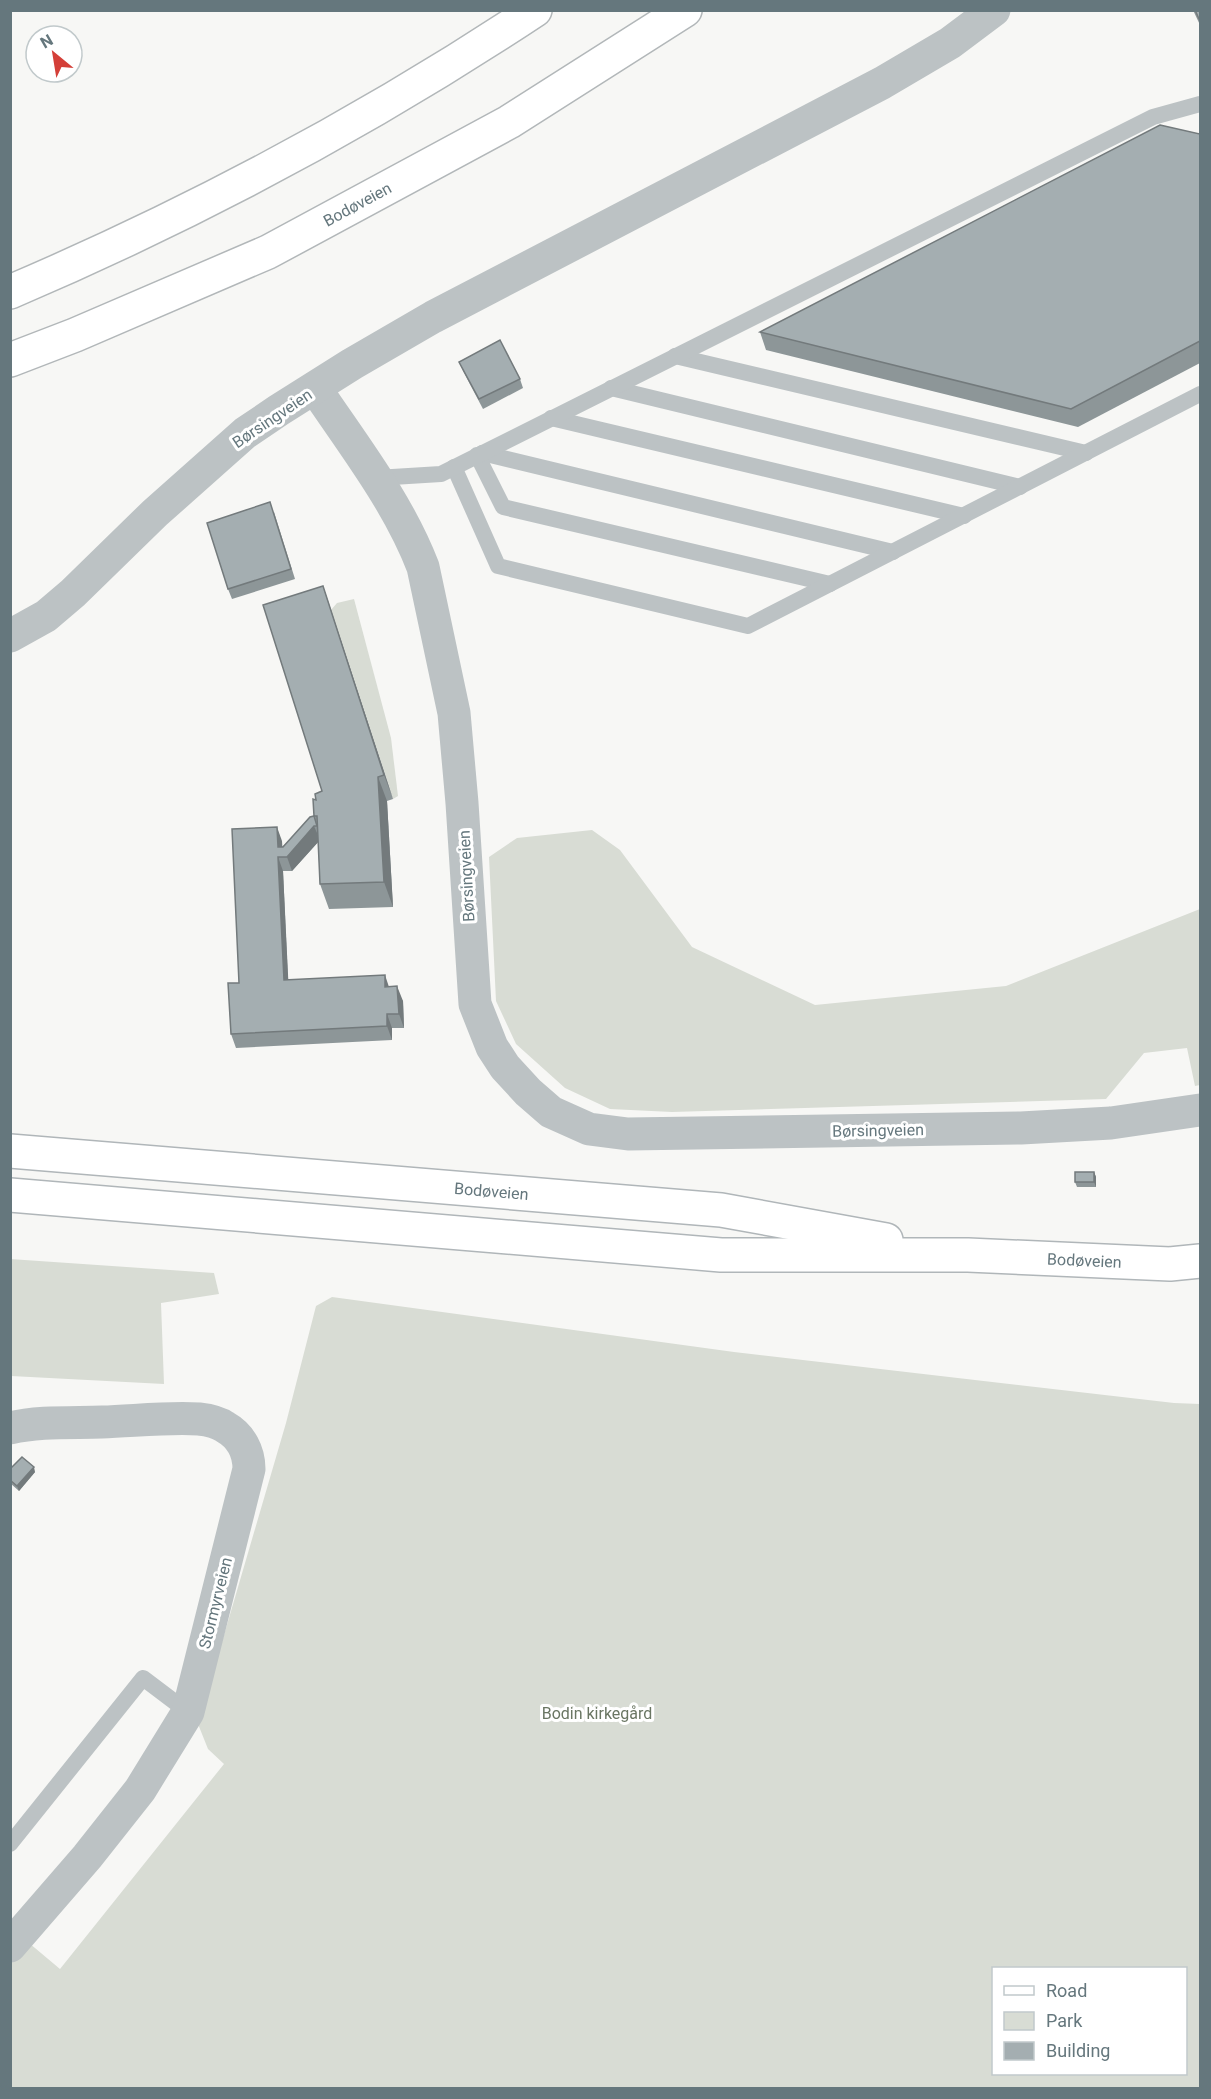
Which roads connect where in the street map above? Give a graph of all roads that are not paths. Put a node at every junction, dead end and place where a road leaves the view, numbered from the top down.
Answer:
1 (535, 10) edge
2 (685, 10) edge
3 (994, 10) edge
4 (1200, 104) edge
5 (10, 292) edge
6 (75, 336) junction
7 (675, 356) junction
8 (10, 360) edge
9 (10, 379) edge
10 (315, 388) junction
11 (611, 388) junction
12 (1200, 394) edge
13 (552, 418) junction
14 (1086, 453) junction
15 (480, 454) junction
16 (454, 467) junction
17 (376, 478) junction
18 (1020, 487) junction
19 (964, 516) junction
20 (893, 552) junction
21 (830, 584) junction
22 (10, 636) edge
23 (1200, 1110) edge
24 (10, 1151) edge
25 (10, 1195) edge
26 (968, 1255) junction
27 (1200, 1261) edge
28 (10, 1428) edge
29 (188, 1712) junction
30 (10, 1844) edge
31 (10, 1946) edge

1 - 5 main road
2 - 6 main road, Bodøveien
3 - 10 street
4 - 7 lane
6 - 8 main road, Bodøveien
6 - 9 main road
7 - 11 lane
7 - 14 lane
10 - 17 street, Børsingveien
10 - 22 street, Børsingveien
11 - 13 lane
11 - 18 lane
12 - 14 lane
13 - 15 lane
13 - 19 lane
14 - 18 lane
15 - 16 lane
15 - 20 lane
15 - 21 lane
16 - 17 lane
16 - 21 lane
17 - 23 street, Børsingveien
18 - 19 lane
19 - 20 lane
20 - 21 lane
24 - 26 main road, Bodøveien
25 - 26 main road, Bodøveien
26 - 27 main road, Bodøveien
28 - 29 street, Stormyrveien
29 - 30 lane
29 - 31 street, Stormyrveien

